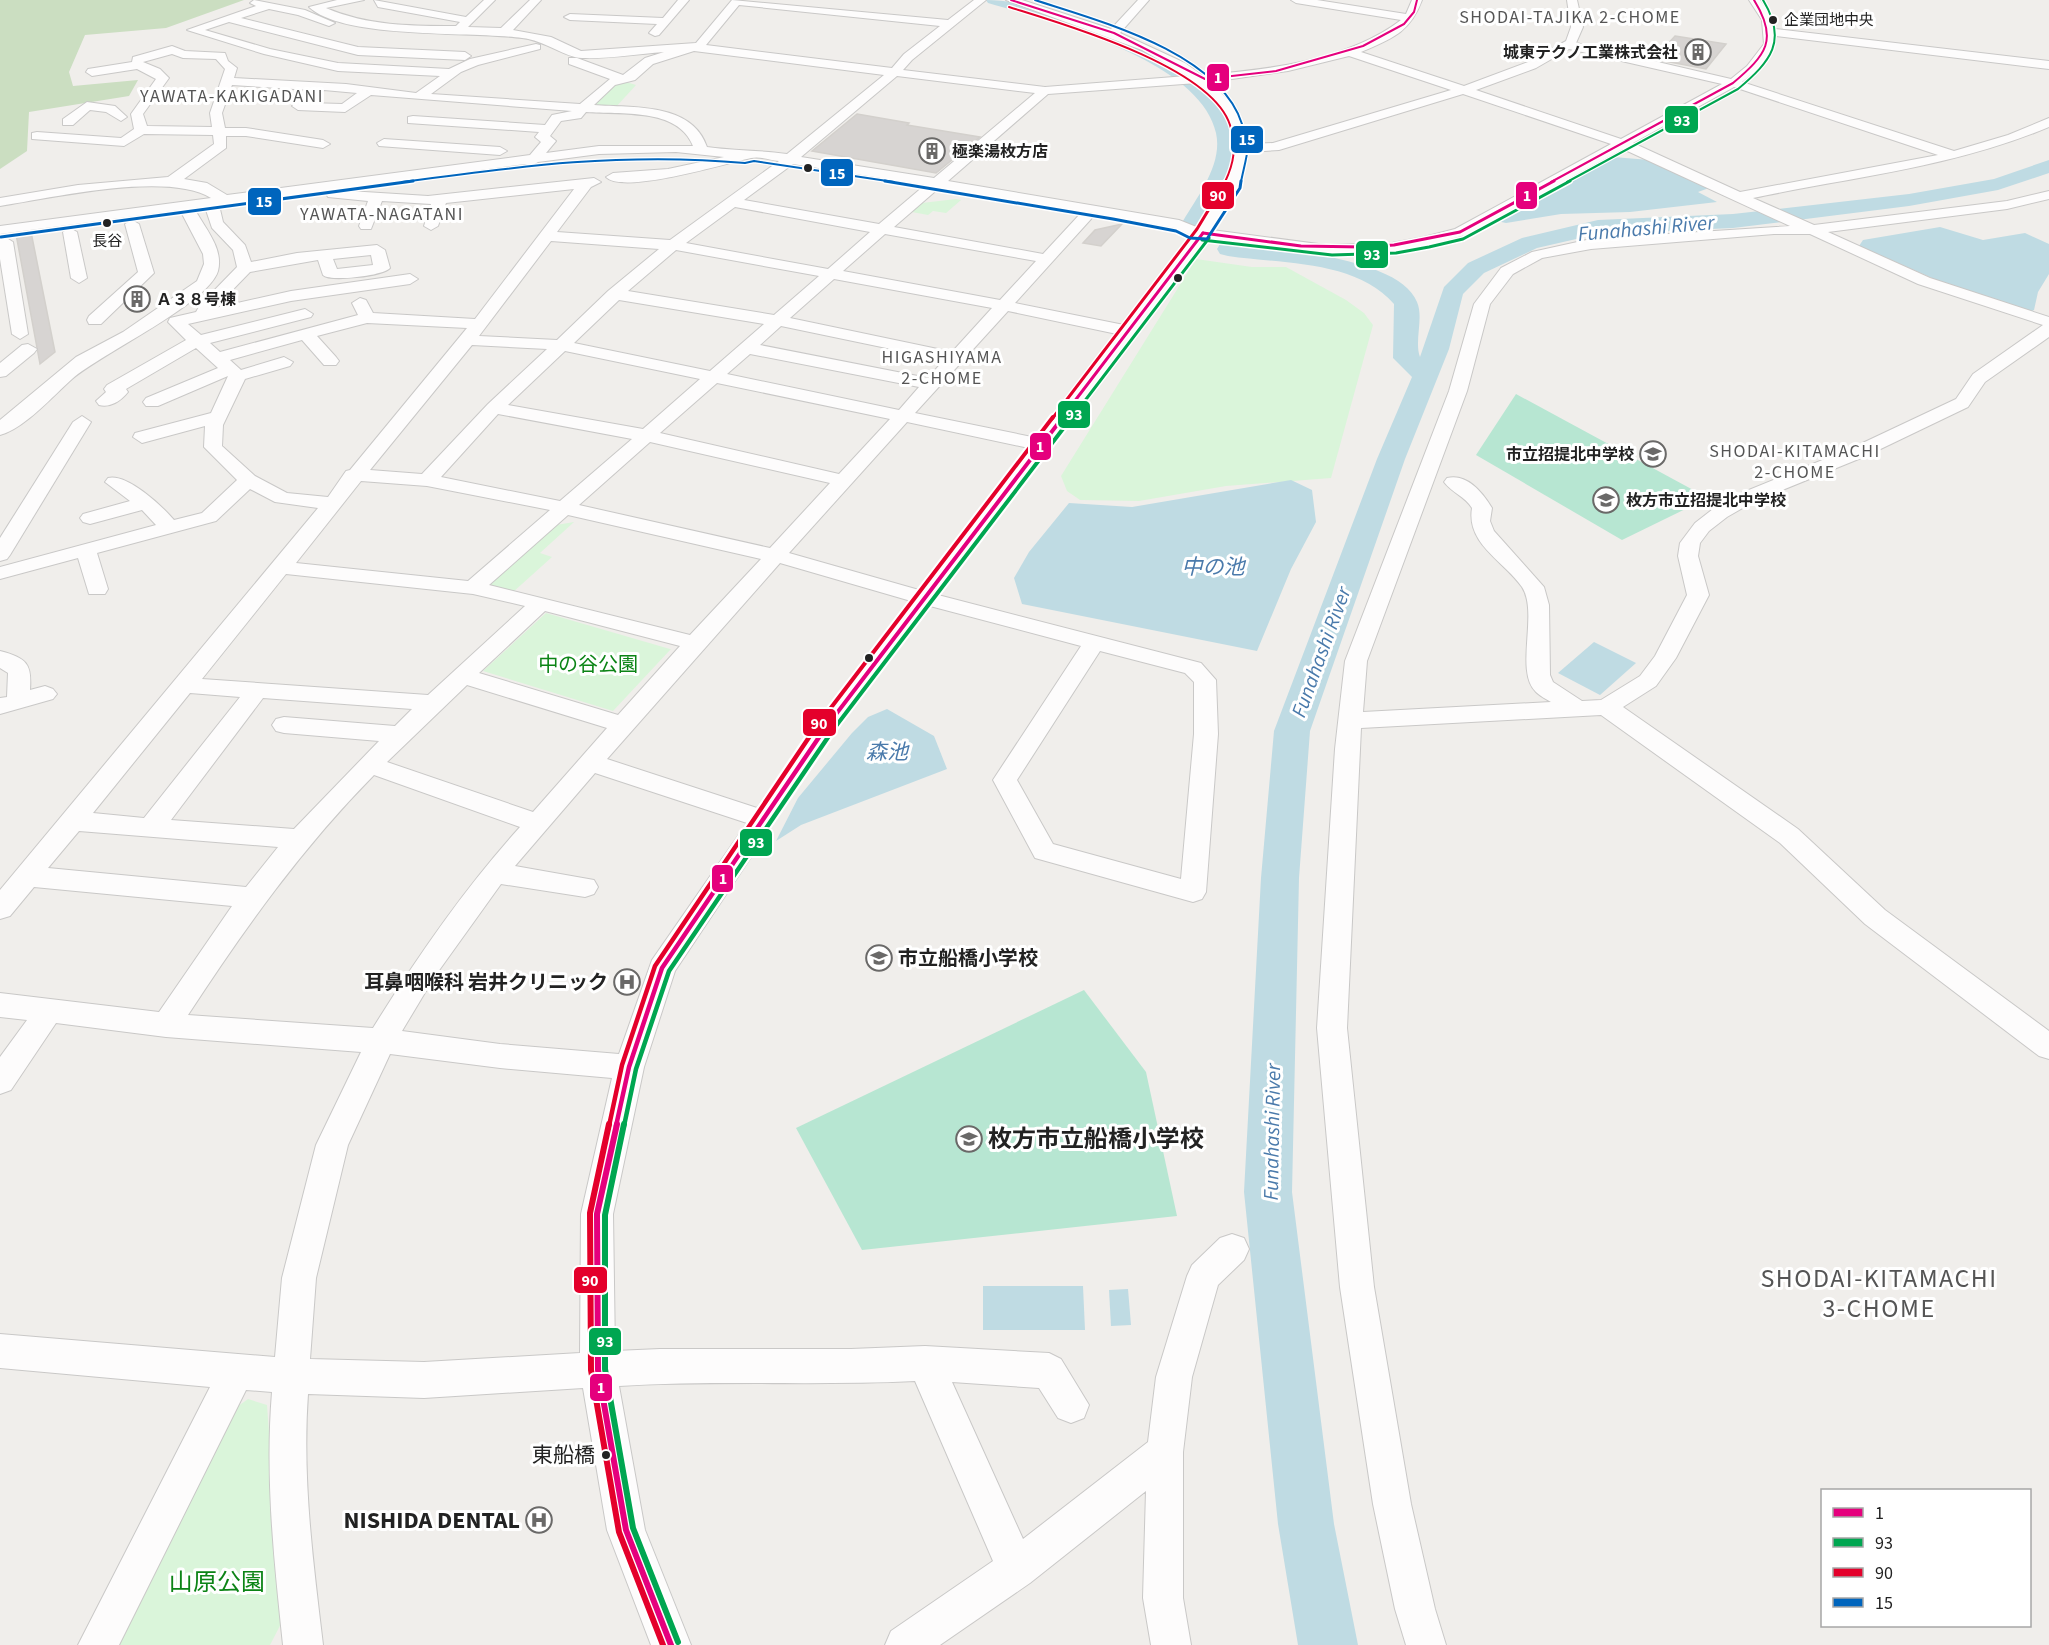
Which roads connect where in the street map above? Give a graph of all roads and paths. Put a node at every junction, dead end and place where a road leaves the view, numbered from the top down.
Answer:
1 (359, 0) edge
2 (379, 0) edge
3 (536, 0) edge
4 (684, 0) edge
5 (981, 0) edge
6 (1011, 0) edge
7 (1144, 0) edge
8 (1296, 0) edge
9 (1418, 0) edge
10 (1572, 0) edge
11 (1754, 0) edge
12 (737, 1) edge
13 (255, 3) dead end
14 (271, 3) edge
15 (482, 3) edge
16 (584, 4) dead end
17 (314, 7) junction
18 (620, 14) junction
19 (1410, 18) junction
20 (230, 19) junction
21 (468, 20) junction
22 (665, 21) junction
23 (951, 24) junction
24 (558, 28) junction
25 (457, 31) junction
26 (504, 32) junction
27 (1771, 32) junction
28 (1113, 33) junction
29 (375, 34) junction
30 (1568, 45) junction
31 (339, 47) junction
32 (536, 47) junction
33 (691, 47) junction
34 (639, 52) junction
35 (1350, 52) junction
36 (580, 55) junction
37 (489, 58) junction
38 (304, 61) junction
39 (138, 65) junction
40 (2049, 65) edge
41 (92, 72) dead end
42 (895, 72) junction
43 (451, 73) junction
44 (622, 79) junction
45 (1192, 80) junction
46 (228, 81) junction
47 (1733, 82) junction
48 (270, 84) junction
49 (320, 87) junction
50 (1045, 90) junction
51 (368, 91) junction
52 (1464, 91) junction
53 (418, 97) junction
54 (440, 99) junction
55 (584, 108) junction
56 (137, 114) junction
57 (121, 117) junction
58 (68, 122) dead end
59 (2049, 122) edge
60 (406, 126) junction
61 (546, 129) junction
62 (141, 130) junction
63 (220, 133) junction
64 (37, 136) dead end
65 (92, 138) junction
66 (2042, 141) dead end
67 (1621, 143) junction
68 (323, 144) dead end
69 (634, 148) junction
70 (1242, 148) junction
71 (700, 149) junction
72 (1976, 149) junction
73 (1952, 155) junction
74 (745, 156) junction
75 (536, 157) junction
76 (787, 161) junction
77 (613, 177) junction
78 (172, 181) junction
79 (586, 184) junction
80 (934, 186) junction
81 (306, 189) junction
82 (503, 194) junction
83 (2049, 195) edge
84 (1737, 197) junction
85 (376, 199) junction
86 (440, 199) junction
87 (219, 201) junction
88 (730, 202) junction
89 (0, 203) edge
90 (188, 211) junction
91 (1086, 216) junction
92 (132, 224) junction
93 (366, 226) dead end
94 (431, 226) dead end
95 (1808, 228) junction
96 (881, 230) junction
97 (70, 232) junction
98 (1197, 232) junction
99 (548, 236) junction
100 (2, 238) edge
101 (672, 245) junction
102 (324, 255) dead end
103 (1047, 260) junction
104 (244, 268) junction
105 (832, 273) junction
106 (79, 278) dead end
107 (410, 279) dead end
108 (353, 288) junction
109 (614, 294) junction
110 (1005, 306) junction
111 (204, 314) junction
112 (305, 314) dead end
113 (367, 318) junction
114 (95, 320) dead end
115 (779, 321) junction
116 (2049, 322) edge
117 (479, 324) junction
118 (2049, 329) edge
119 (1128, 331) junction
120 (304, 334) junction
121 (190, 336) junction
122 (467, 340) junction
123 (561, 345) junction
124 (748, 348) junction
125 (72, 351) dead end
126 (957, 358) junction
127 (330, 361) dead end
128 (284, 362) dead end
129 (228, 368) junction
130 (0, 372) edge
131 (105, 377) dead end
132 (716, 377) junction
133 (929, 384) junction
134 (105, 401) dead end
135 (152, 402) dead end
136 (494, 408) junction
137 (0, 415) edge
138 (902, 416) junction
139 (218, 417) junction
140 (0, 429) edge
141 (98, 435) dead end
142 (142, 436) dead end
143 (648, 436) junction
144 (1042, 445) junction
145 (353, 475) junction
146 (248, 480) junction
147 (427, 480) junction
148 (845, 481) junction
149 (115, 482) dead end
150 (1454, 482) dead end
151 (330, 503) junction
152 (144, 504) junction
153 (566, 507) junction
154 (90, 518) dead end
155 (171, 529) junction
156 (86, 550) junction
157 (0, 555) edge
158 (777, 556) junction
159 (279, 567) junction
160 (0, 573) edge
161 (473, 588) junction
162 (97, 589) dead end
163 (925, 598) junction
164 (540, 604) junction
165 (1095, 642) junction
166 (694, 643) junction
167 (0, 658) edge
168 (464, 676) junction
169 (183, 686) junction
170 (256, 692) junction
171 (45, 694) dead end
172 (430, 703) junction
173 (9, 704) edge
174 (1606, 707) junction
175 (1578, 709) junction
176 (1350, 721) junction
177 (284, 725) dead end
178 (623, 725) junction
179 (400, 735) junction
180 (591, 763) junction
181 (371, 765) junction
182 (763, 819) junction
183 (72, 821) junction
184 (537, 822) junction
185 (151, 827) junction
186 (299, 839) junction
187 (494, 873) junction
188 (27, 876) junction
189 (585, 887) dead end
190 (252, 898) junction
191 (0, 909) edge
192 (0, 1005) edge
193 (49, 1011) junction
194 (166, 1024) junction
195 (381, 1041) junction
196 (2049, 1047) edge
197 (629, 1067) junction
198 (0, 1081) edge
199 (1232, 1249) dead end
200 (0, 1351) edge
201 (925, 1363) junction
202 (598, 1370) junction
203 (237, 1371) junction
204 (290, 1376) junction
205 (1071, 1405) dead end
206 (1165, 1452) junction
207 (1016, 1569) junction
208 (98, 1645) edge
209 (303, 1645) edge
210 (671, 1645) edge
211 (905, 1645) edge
212 (1171, 1645) edge
213 (1426, 1645) edge

1 - 17 street
2 - 21 street
3 - 26 street
4 - 22 street
5 - 23 street
6 - 28 street
7 - 28 street
8 - 19 street
9 - 19 street
10 - 30 street
11 - 27 street
12 - 23 street
12 - 33 street
13 - 14 street
14 - 17 street
14 - 20 street
14 - 29 street
15 - 21 street
16 - 24 street
17 - 25 street
18 - 22 street
18 - 24 street
18 - 36 street
19 - 35 street
20 - 31 street
20 - 38 street
21 - 25 street
22 - 34 street
23 - 42 street
24 - 26 street
24 - 36 street
25 - 26 street
27 - 40 street
27 - 47 street
28 - 45 street
29 - 31 street
29 - 32 street
30 - 47 street
30 - 52 street
31 - 37 street
31 - 38 street
32 - 37 street
32 - 44 street
33 - 34 street
33 - 42 street
33 - 44 street
34 - 36 street
35 - 45 street
35 - 52 street
37 - 43 street
38 - 43 street
38 - 48 street
39 - 41 street
39 - 46 street
39 - 56 street
42 - 50 street
42 - 76 street
43 - 53 street
44 - 55 street
45 - 50 street
45 - 70 street
46 - 48 street
46 - 63 street
47 - 67 street
47 - 73 street
48 - 49 street
49 - 51 street
49 - 51 street
50 - 80 street
51 - 53 street
52 - 67 street
52 - 70 street
53 - 54 street
54 - 55 street
54 - 60 street
55 - 61 street
55 - 71 street
56 - 57 street
56 - 62 street
57 - 58 street
57 - 65 street
59 - 72 street
60 - 61 street
60 - 75 street
61 - 75 street
62 - 63 street
62 - 65 street
63 - 68 street
63 - 78 street
64 - 65 street
66 - 72 street
67 - 84 street
67 - 98 street
69 - 71 street
69 - 75 street
69 - 77 street
70 - 98 street
71 - 74 street
72 - 73 street
73 - 84 street
74 - 76 street
74 - 77 street
75 - 81 street
75 - 82 street
76 - 80 street
76 - 88 street
77 - 79 street
78 - 87 street
78 - 89 street
79 - 82 street
79 - 99 street
80 - 91 street
80 - 96 street
80 - 98 street
81 - 85 street
81 - 87 street
82 - 86 street
83 - 95 street
84 - 95 street
85 - 86 street
85 - 93 street
86 - 94 street
87 - 90 street
87 - 104 street
88 - 96 street
88 - 101 street
90 - 92 street
90 - 100 street
90 - 140 street
91 - 98 street
91 - 103 street
92 - 97 street
92 - 114 street
95 - 116 street
95 - 176 street
96 - 103 street
96 - 105 street
97 - 100 street
97 - 106 street
98 - 119 street
99 - 101 street
99 - 117 street
100 - 130 street
101 - 105 street
101 - 109 street
102 - 104 street
103 - 110 street
104 - 111 street
105 - 110 street
105 - 115 street
107 - 108 street
108 - 111 street
108 - 113 street
109 - 115 street
109 - 123 street
110 - 119 street
110 - 126 street
111 - 121 street
112 - 121 street
113 - 117 street
113 - 120 street
115 - 124 street
115 - 126 street
117 - 122 street
118 - 174 street
119 - 144 street
120 - 127 street
120 - 129 street
121 - 129 street
121 - 131 street
121 - 134 street
122 - 123 street
122 - 145 street
123 - 132 street
123 - 136 street
124 - 132 street
124 - 133 street
125 - 137 street
126 - 133 street
128 - 129 street
129 - 135 street
129 - 139 street
132 - 138 street
132 - 143 street
133 - 138 street
136 - 143 street
136 - 147 street
138 - 144 street
138 - 148 street
139 - 142 street
139 - 146 street
141 - 157 street
143 - 148 street
143 - 153 street
144 - 163 street
145 - 147 street
145 - 151 street
146 - 151 street
146 - 155 street
147 - 153 street
148 - 158 street
149 - 152 street
150 - 175 street
151 - 159 street
152 - 154 street
152 - 155 street
153 - 158 street
153 - 161 street
155 - 156 street
156 - 160 street
156 - 162 street
158 - 163 street
158 - 166 street
159 - 161 street
159 - 169 street
161 - 164 street
163 - 165 street
163 - 182 street
164 - 166 street
164 - 168 street
165 - 165 street
166 - 178 street
167 - 173 street
168 - 172 street
168 - 178 street
169 - 170 street
169 - 183 street
170 - 172 street
170 - 185 street
171 - 173 street
172 - 179 street
174 - 175 street
174 - 196 street
175 - 176 street
176 - 213 street
177 - 179 street
178 - 180 street
179 - 181 street
180 - 182 street
180 - 184 street
181 - 184 street
181 - 186 street
182 - 197 street
183 - 185 street
183 - 188 street
184 - 187 street
185 - 186 street
186 - 190 street
187 - 189 street
187 - 195 street
188 - 190 street
188 - 191 street
190 - 194 street
192 - 193 street
193 - 194 street
193 - 198 street
194 - 195 street
195 - 197 street
195 - 204 street
197 - 202 street
199 - 206 street
200 - 203 street
201 - 202 street
201 - 205 street
201 - 207 street
202 - 204 street
202 - 210 street
203 - 204 street
203 - 208 street
204 - 209 street
206 - 207 street
206 - 212 street
207 - 211 street

